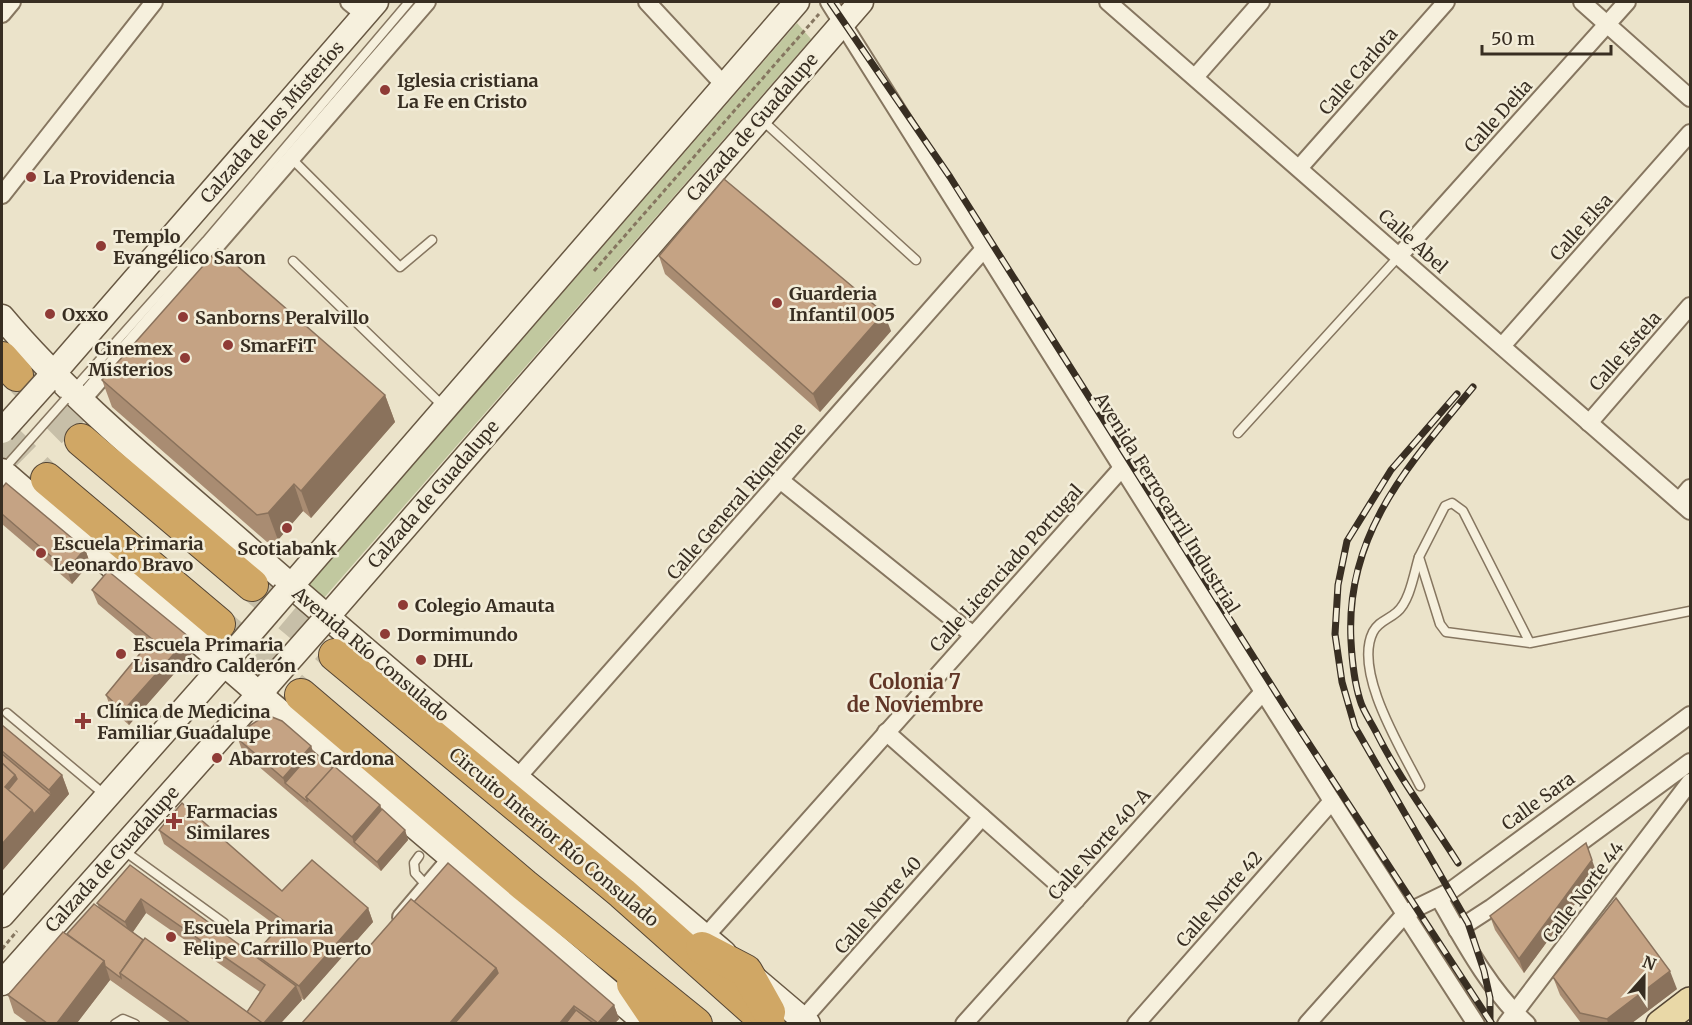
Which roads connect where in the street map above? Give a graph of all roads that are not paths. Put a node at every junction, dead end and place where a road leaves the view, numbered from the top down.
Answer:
1 (12, 2) edge
2 (154, 2) edge
3 (409, 2) edge
4 (427, 2) edge
5 (647, 2) edge
6 (797, 2) edge
7 (829, 2) edge
8 (861, 2) edge
9 (1108, 2) edge
10 (1261, 2) edge
11 (1446, 2) edge
12 (1582, 2) edge
13 (1627, 2) edge
14 (363, 6) edge
15 (2, 14) edge
16 (844, 22) junction
17 (1608, 23) junction
18 (1196, 76) junction
19 (724, 86) junction
20 (1690, 98) edge
21 (760, 118) junction
22 (1690, 133) edge
23 (292, 159) junction
24 (1300, 167) junction
25 (2, 195) edge
26 (432, 240) dead end
27 (984, 249) junction
28 (1399, 256) junction
29 (916, 260) dead end
30 (294, 261) dead end
31 (1690, 306) edge
32 (2, 317) edge
33 (1502, 346) junction
34 (29, 372) edge
35 (73, 397) junction
36 (446, 409) junction
37 (1589, 423) junction
38 (2, 431) edge
39 (1238, 433) dead end
40 (81, 440) tunnel mouth
41 (1122, 468) junction
42 (4, 469) edge
43 (47, 479) tunnel mouth
44 (780, 480) junction
45 (1690, 488) edge
46 (1685, 506) edge
47 (1419, 557) junction
48 (252, 585) tunnel mouth
49 (288, 589) junction
50 (1690, 611) edge
51 (324, 620) junction
52 (219, 624) tunnel mouth
53 (973, 635) junction
54 (1530, 643) junction
55 (335, 655) tunnel mouth
56 (228, 659) junction
57 (263, 689) junction
58 (1263, 692) junction
59 (301, 695) tunnel mouth
60 (7, 713) dead end
61 (1690, 715) edge
62 (886, 732) junction
63 (1690, 762) edge
64 (517, 778) junction
65 (1690, 783) edge
66 (1420, 786) dead end
67 (105, 795) junction
68 (1332, 801) junction
69 (982, 817) junction
70 (120, 848) junction
71 (419, 856) dead end
72 (452, 857) junction
73 (427, 886) junction
74 (1439, 898) junction
75 (1076, 900) junction
76 (1406, 913) junction
77 (2, 915) edge
78 (224, 922) dead end
79 (657, 925) junction
80 (390, 930) edge
81 (1457, 930) junction
82 (705, 937) junction
83 (619, 963) junction
84 (746, 971) junction
85 (2, 983) edge
86 (1690, 1001) edge
87 (1516, 1020) edge
88 (645, 1022) edge
89 (795, 1022) edge
90 (115, 1023) edge
91 (135, 1023) edge
92 (696, 1023) edge
93 (769, 1023) edge
94 (964, 1023) edge
95 (1136, 1023) edge
96 (1307, 1023) edge
97 (1476, 1023) edge
98 (1660, 1023) edge

1 - 15 street
2 - 25 street
3 - 35 lane
4 - 23 street
5 - 19 street
6 - 19 main road
7 - 16 street, Avenida Ferrocarril Industrial
8 - 16 main road, Calzada de Guadalupe
9 - 18 street, Calle Abel
10 - 18 street
11 - 24 street, Calle Carlota
12 - 17 street
13 - 17 street, Calle Delia
14 - 34 main road, Calzada de los Misterios
16 - 21 main road, Calzada de Guadalupe
16 - 27 street, Avenida Ferrocarril Industrial
17 - 20 street
17 - 28 street, Calle Delia
18 - 24 street, Calle Abel
19 - 36 main road
21 - 29 lane
21 - 51 main road, Calzada de Guadalupe
22 - 33 street, Calle Elsa
23 - 26 lane
23 - 35 street
24 - 28 street, Calle Abel
27 - 41 street, Avenida Ferrocarril Industrial
27 - 44 street, Calle General Riquelme
28 - 33 street, Calle Abel
28 - 39 lane
30 - 36 lane
31 - 37 street, Calle Estela
32 - 34 main road, Avenida Río Consulado
33 - 37 street, Calle Abel
34 - 35 main road, Avenida Río Consulado
34 - 38 main road, Calzada de los Misterios, bridge
35 - 42 lane, bridge
35 - 49 main road, Avenida Río Consulado
36 - 49 main road
37 - 46 street, Calle Abel
40 - 48 highway
41 - 53 street, Calle Licenciado Portugal
41 - 58 street, Avenida Ferrocarril Industrial
42 - 56 main road
43 - 52 highway
44 - 53 street
44 - 64 street, Calle General Riquelme
45 - 46 street
47 - 54 lane
47 - 54 lane
47 - 66 lane
49 - 51 main road, Avenida Río Consulado
49 - 56 main road, bridge
50 - 54 lane
51 - 57 main road, Calzada de Guadalupe, bridge
51 - 64 main road, Avenida Río Consulado
53 - 62 street, Calle Licenciado Portugal
55 - 79 highway, Circuito Interior Río Consulado
56 - 57 main road
56 - 67 main road
57 - 70 main road, Calzada de Guadalupe
57 - 72 main road
58 - 68 street, Avenida Ferrocarril Industrial
58 - 75 street, Calle Norte 40-A
59 - 83 highway
60 - 67 lane
61 - 74 street, Calle Sara
62 - 69 street
62 - 82 street, Calle Licenciado Portugal
63 - 81 street
64 - 82 main road, Avenida Río Consulado
65 - 87 street, Calle Norte 44
67 - 77 main road
68 - 76 street, Avenida Ferrocarril Industrial
68 - 95 street, Calle Norte 42
69 - 75 street
69 - 89 street, Calle Norte 40
70 - 78 lane
70 - 85 main road, Calzada de Guadalupe
71 - 73 lane
72 - 73 street
72 - 88 main road
73 - 80 street
74 - 76 street, Calle Sara
74 - 81 street
75 - 94 street, Calle Norte 40-A
76 - 96 street
76 - 97 street, Avenida Ferrocarril Industrial
79 - 84 highway
79 - 93 highway, Circuito Interior Río Consulado
81 - 87 street
82 - 84 main road, Avenida Río Consulado
83 - 88 highway
83 - 92 highway
84 - 89 highway
86 - 98 main road
90 - 91 lane

